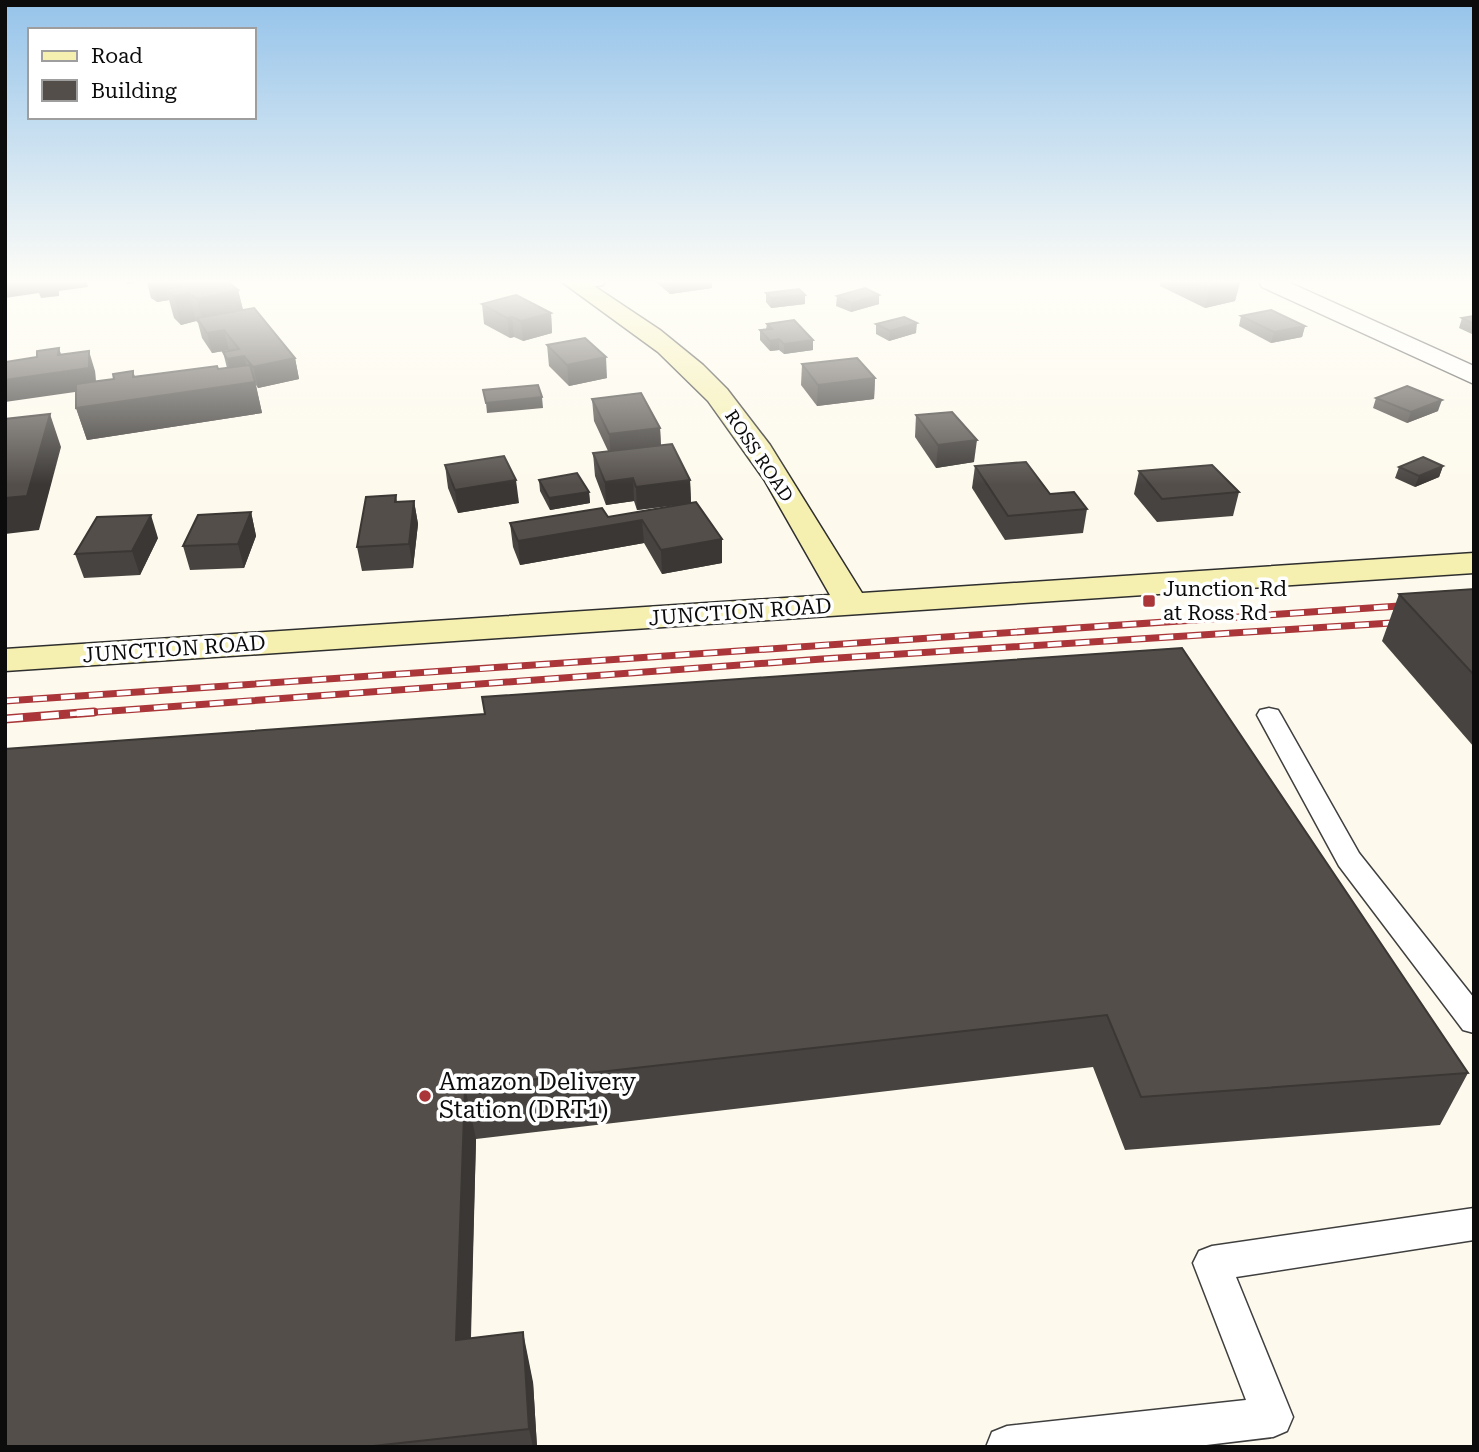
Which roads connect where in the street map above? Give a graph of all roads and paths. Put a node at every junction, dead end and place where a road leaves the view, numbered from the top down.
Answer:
1 (668, 350) edge
2 (1417, 350) edge
3 (1474, 376) edge
4 (1474, 563) edge
5 (852, 604) junction
6 (5, 660) edge
7 (1269, 715) dead end
8 (1474, 1021) edge
9 (1474, 1224) edge
10 (1007, 1447) edge

1 - 5 street, ROSS ROAD
2 - 3 street
4 - 5 street, JUNCTION ROAD
5 - 6 street, JUNCTION ROAD
7 - 8 lane
9 - 10 lane

